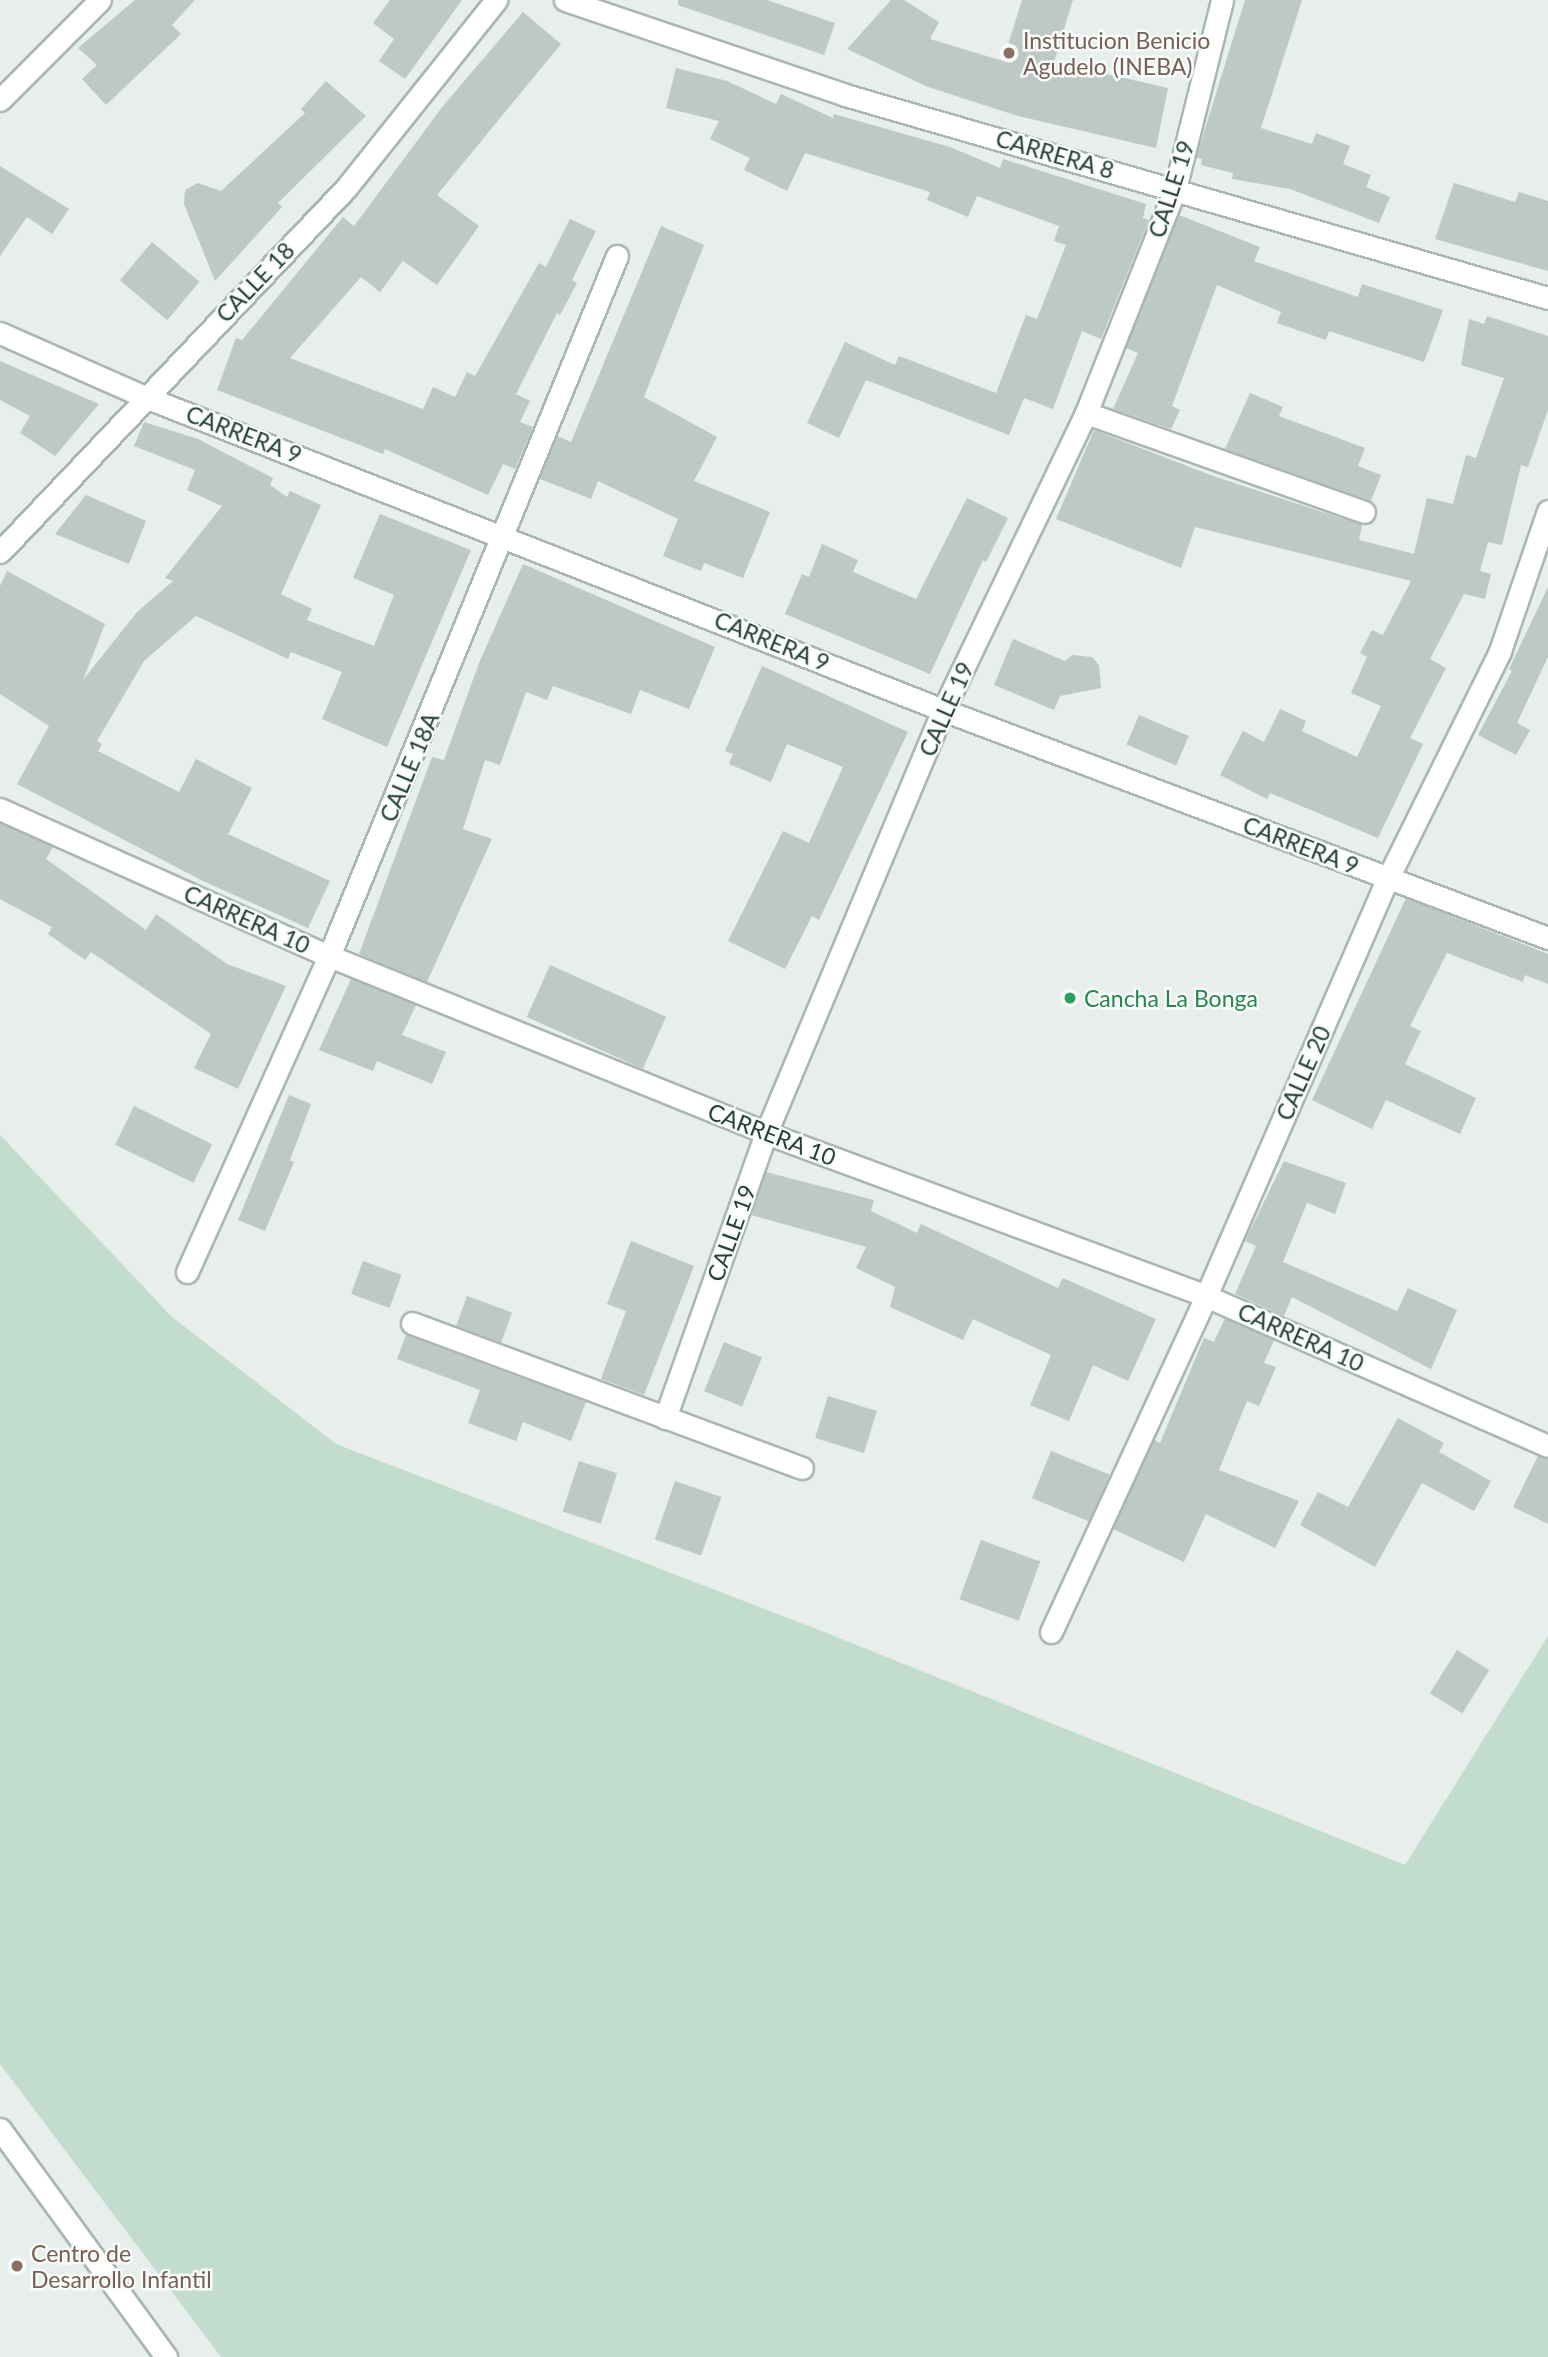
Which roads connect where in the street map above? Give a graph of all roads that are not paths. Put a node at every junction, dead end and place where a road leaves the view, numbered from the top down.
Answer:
1 (100, 0) edge
2 (496, 0) edge
3 (565, 0) edge
4 (1222, 0) edge
5 (0, 100) edge
6 (1175, 189) junction
7 (617, 256) dead end
8 (1548, 298) edge
9 (0, 333) edge
10 (145, 397) junction
11 (1086, 413) junction
12 (1548, 511) edge
13 (1364, 512) dead end
14 (506, 534) junction
15 (0, 552) edge
16 (943, 710) junction
17 (0, 809) edge
18 (1388, 878) junction
19 (1548, 938) edge
20 (329, 956) junction
21 (766, 1133) junction
22 (187, 1272) dead end
23 (1206, 1296) junction
24 (412, 1324) dead end
25 (665, 1418) junction
26 (1548, 1446) edge
27 (802, 1468) dead end
28 (1051, 1632) dead end
29 (0, 2129) edge
30 (166, 2357) edge

1 - 5 street
2 - 10 street, CALLE 18
3 - 6 street, CARRERA 8
4 - 6 street, CALLE 19
6 - 8 street, CARRERA 8
6 - 11 street, CALLE 19
7 - 14 street, CALLE 18A
9 - 10 street, CARRERA 9
10 - 14 street, CARRERA 9
10 - 15 street, CALLE 18
11 - 13 street
11 - 16 street, CALLE 19
12 - 18 street, CALLE 20
14 - 16 street, CARRERA 9
14 - 20 street, CALLE 18A
16 - 18 street, CARRERA 9
16 - 21 street, CALLE 19
17 - 20 street, CARRERA 10
18 - 19 street, CARRERA 9
18 - 23 street, CALLE 20
20 - 21 street, CARRERA 10
20 - 22 street, CALLE 18A
21 - 23 street, CARRERA 10
21 - 25 street, CALLE 19
23 - 26 street, CARRERA 10
23 - 28 street, CALLE 20
24 - 25 street
25 - 27 street
29 - 30 street

